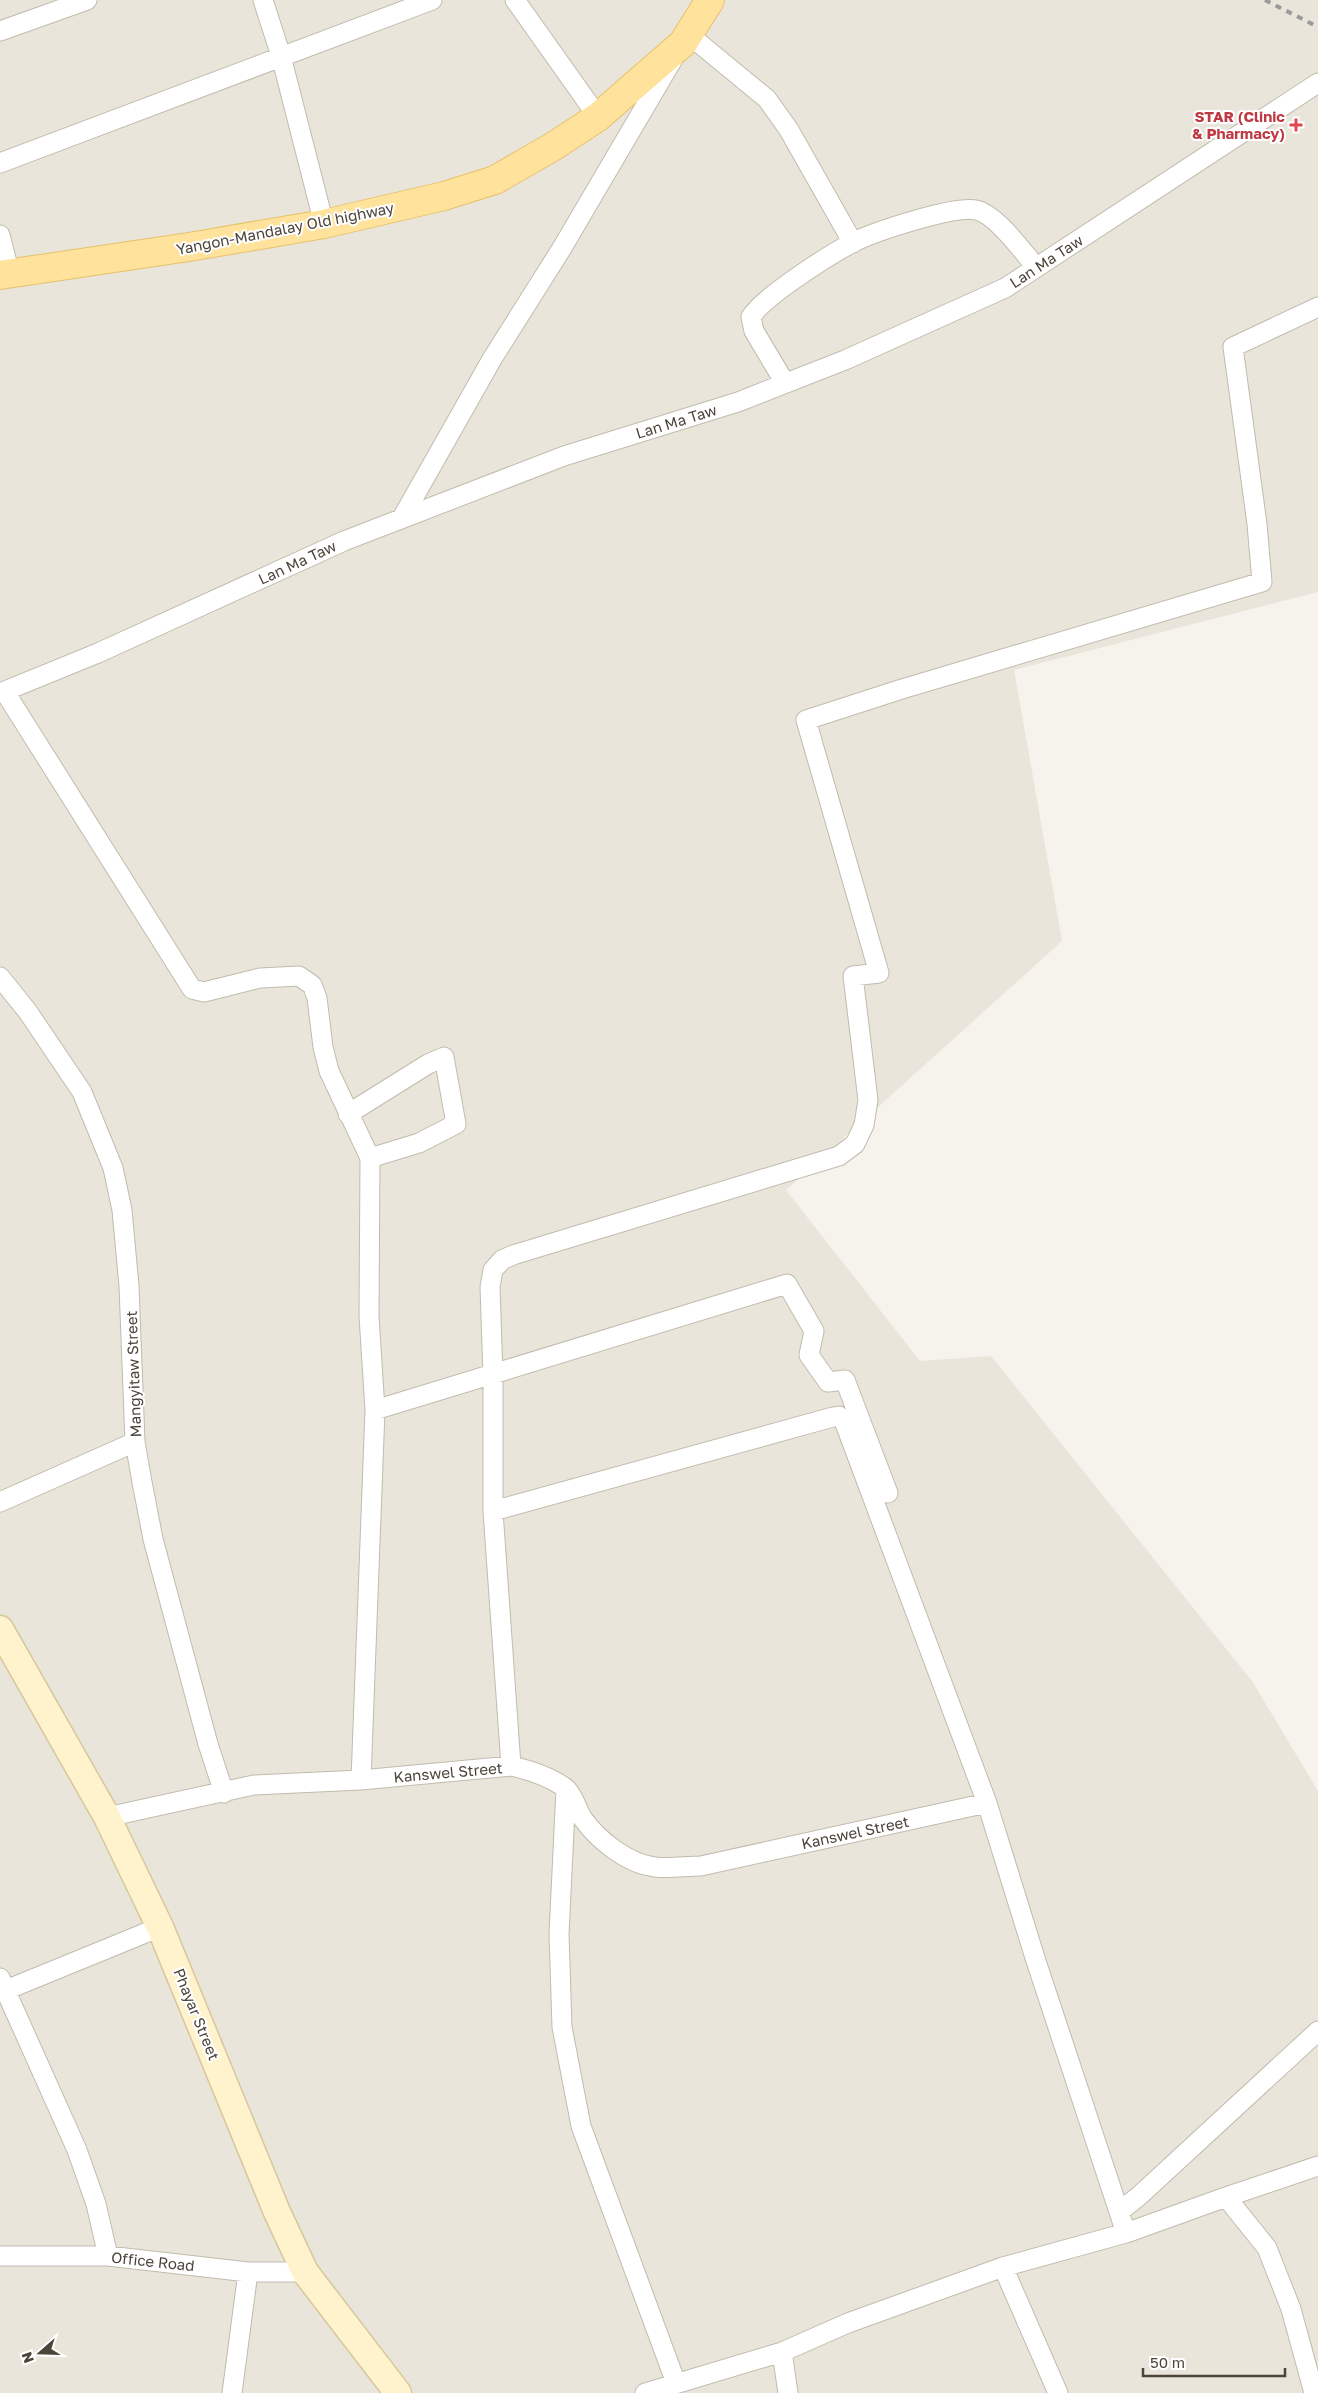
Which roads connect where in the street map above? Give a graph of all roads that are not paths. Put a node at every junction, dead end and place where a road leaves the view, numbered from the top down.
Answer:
1 (86, 0) edge
2 (262, 0) edge
3 (432, 0) edge
4 (515, 0) edge
5 (710, 0) edge
6 (0, 31) edge
7 (685, 39) junction
8 (281, 56) junction
9 (1318, 84) edge
10 (598, 117) junction
11 (0, 163) edge
12 (324, 224) junction
13 (0, 235) edge
14 (853, 243) junction
15 (1036, 267) junction
16 (5, 274) edge
17 (1318, 307) edge
18 (786, 383) junction
19 (402, 518) junction
20 (2, 693) edge
21 (0, 976) edge
22 (348, 1114) junction
23 (370, 1158) junction
24 (493, 1375) junction
25 (375, 1410) junction
26 (135, 1442) junction
27 (888, 1493) dead end
28 (0, 1502) edge
29 (493, 1511) junction
30 (0, 1629) edge
31 (511, 1766) junction
32 (361, 1780) junction
33 (566, 1788) junction
34 (224, 1793) junction
35 (987, 1804) junction
36 (107, 1817) junction
37 (160, 1927) junction
38 (3, 1984) edge
39 (1318, 2031) edge
40 (1318, 2166) edge
41 (1226, 2196) junction
42 (1120, 2211) junction
43 (1126, 2233) junction
44 (0, 2256) edge
45 (108, 2256) junction
46 (1003, 2267) junction
47 (248, 2272) junction
48 (306, 2272) junction
49 (782, 2352) junction
50 (676, 2383) junction
51 (232, 2393) edge
52 (398, 2393) edge
53 (645, 2393) edge
54 (788, 2393) edge
55 (1058, 2393) edge
56 (1314, 2393) edge

1 - 6 street
2 - 8 street
3 - 8 street
4 - 10 street
5 - 7 main road, Yangon-Mandalay Old highway
7 - 10 main road, Yangon-Mandalay Old highway
7 - 14 street
7 - 19 street
8 - 11 street
8 - 12 street
9 - 15 street, Lan Ma Taw
10 - 12 main road, Yangon-Mandalay Old highway
12 - 16 main road, Yangon-Mandalay Old highway
13 - 16 street
14 - 15 street
14 - 18 street
15 - 18 street, Lan Ma Taw
17 - 24 street
18 - 19 street, Lan Ma Taw
19 - 20 street, Lan Ma Taw
20 - 22 street
21 - 26 street, Mangyitaw Street
22 - 23 street
22 - 23 street
23 - 25 street
24 - 25 street
24 - 27 street
24 - 29 street
25 - 32 street
26 - 28 street
26 - 34 street, Mangyitaw Street
29 - 31 street
29 - 35 street
30 - 36 street, Phayar Street
31 - 32 street, Kanswel Street
31 - 33 street, Kanswel Street
32 - 34 street, Kanswel Street
33 - 35 street, Kanswel Street
33 - 50 street
34 - 36 street, Kanswel Street
35 - 42 street
36 - 37 street, Phayar Street
37 - 38 street
37 - 48 street, Phayar Street
38 - 45 street
39 - 42 street
40 - 41 street
41 - 43 street
41 - 56 street
42 - 43 street
43 - 46 street
44 - 45 street, Office Road
45 - 47 street, Office Road
46 - 49 street
46 - 55 street
47 - 48 street, Office Road
47 - 51 street
48 - 52 street, Phayar Street
49 - 50 street
49 - 54 street
50 - 53 street

